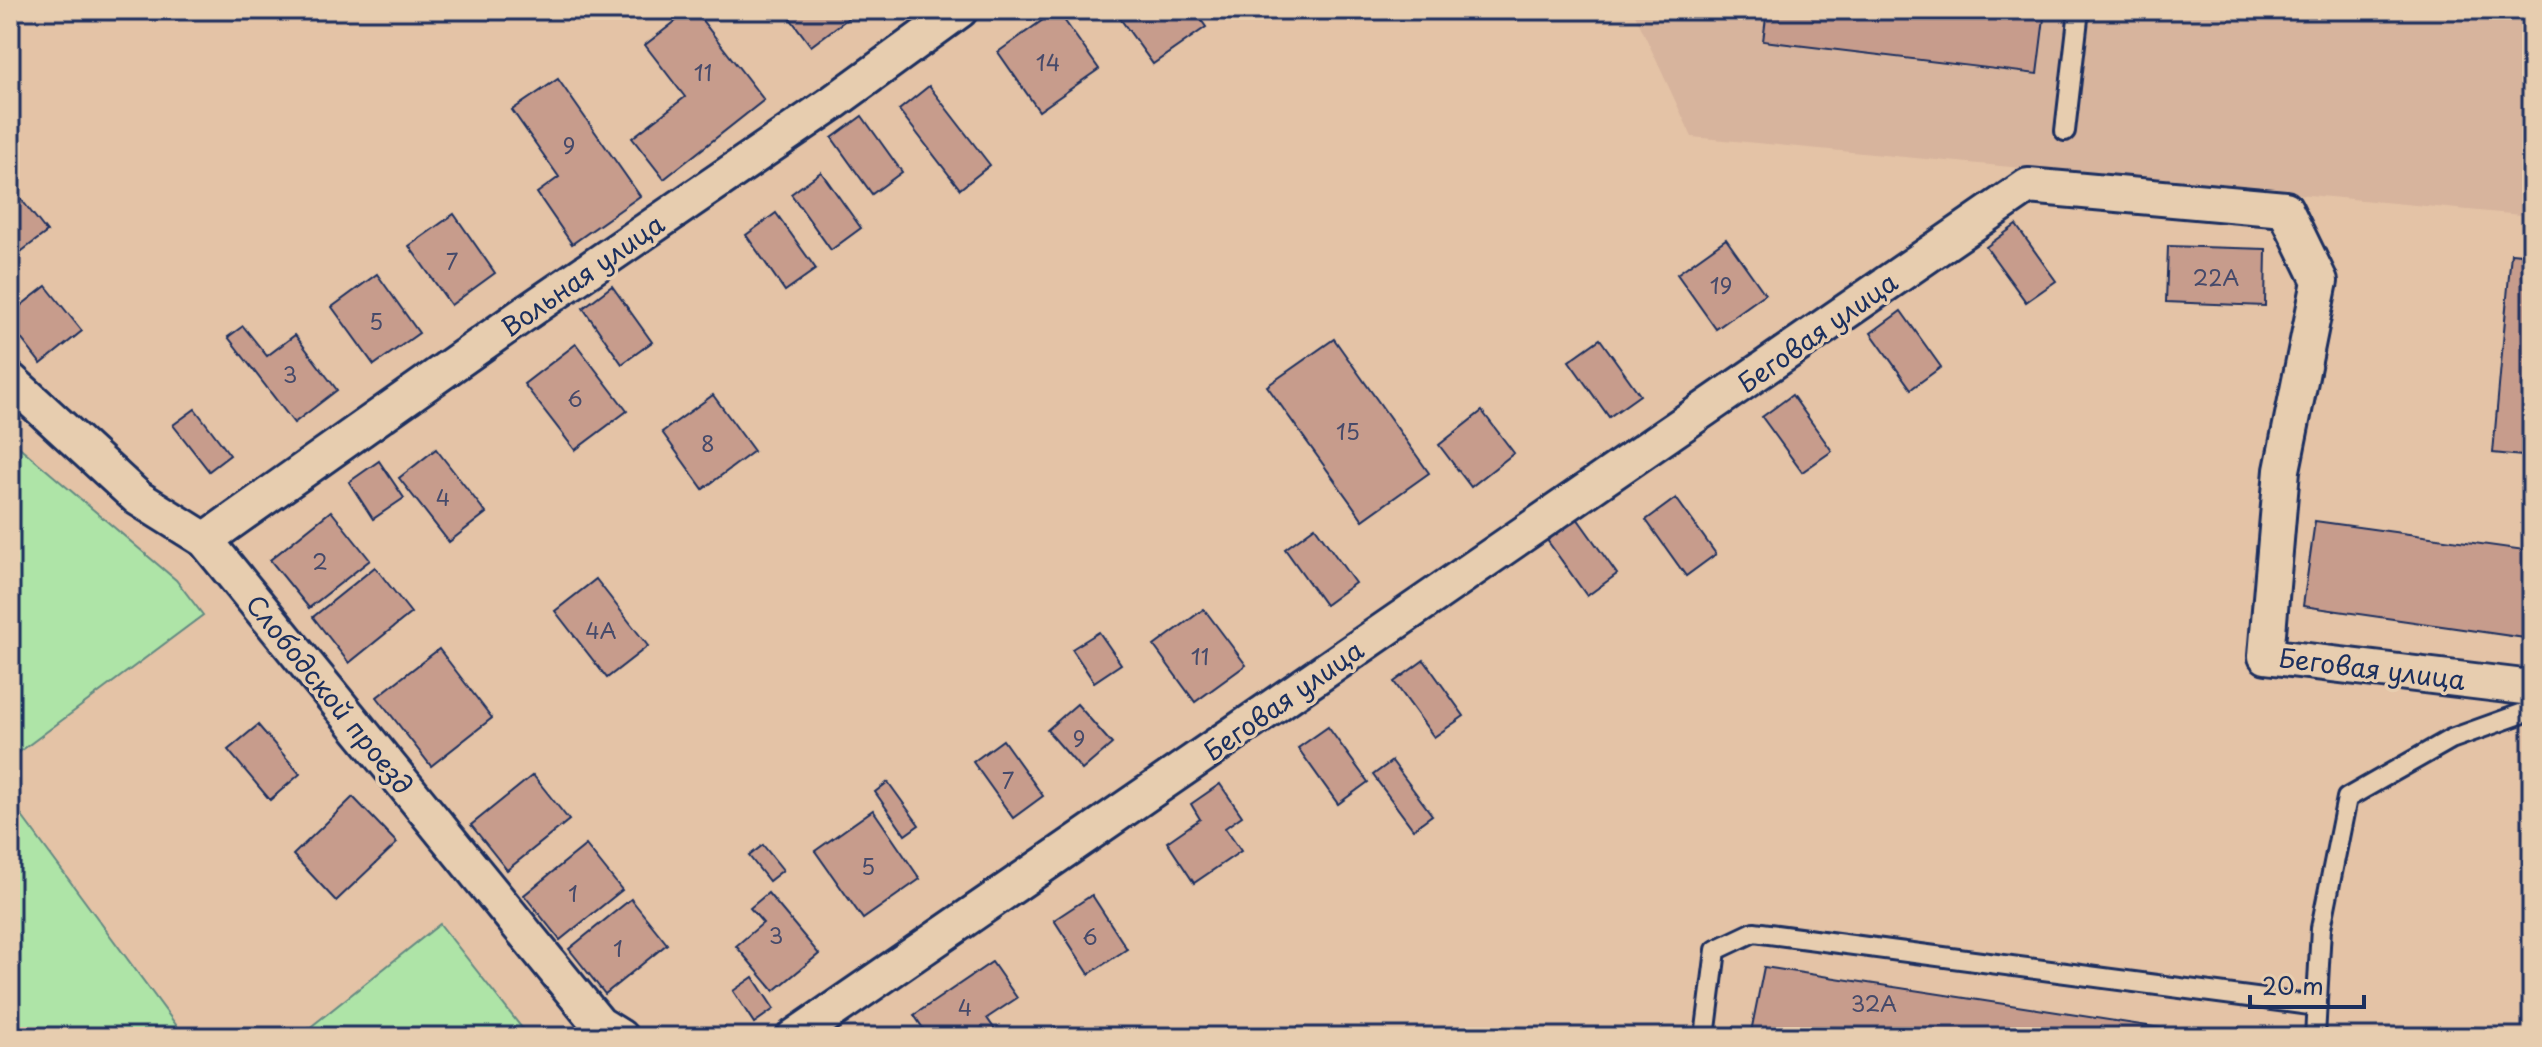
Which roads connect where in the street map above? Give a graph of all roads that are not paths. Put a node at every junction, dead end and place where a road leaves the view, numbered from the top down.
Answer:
1 (960, 10) edge
2 (2079, 10) edge
3 (2065, 131) dead end
4 (10, 380) edge
5 (205, 540) junction
6 (2532, 688) edge
7 (2532, 710) edge
8 (2317, 1006) junction
9 (620, 1037) edge
10 (794, 1037) edge
11 (1705, 1037) edge
12 (2315, 1037) edge

1 - 5 street, Вольная улица
2 - 3 lane
4 - 5 street, Слободской проезд
5 - 9 street, Слободской проезд
6 - 10 street, Беговая улица
7 - 8 lane
8 - 11 lane
8 - 12 lane

